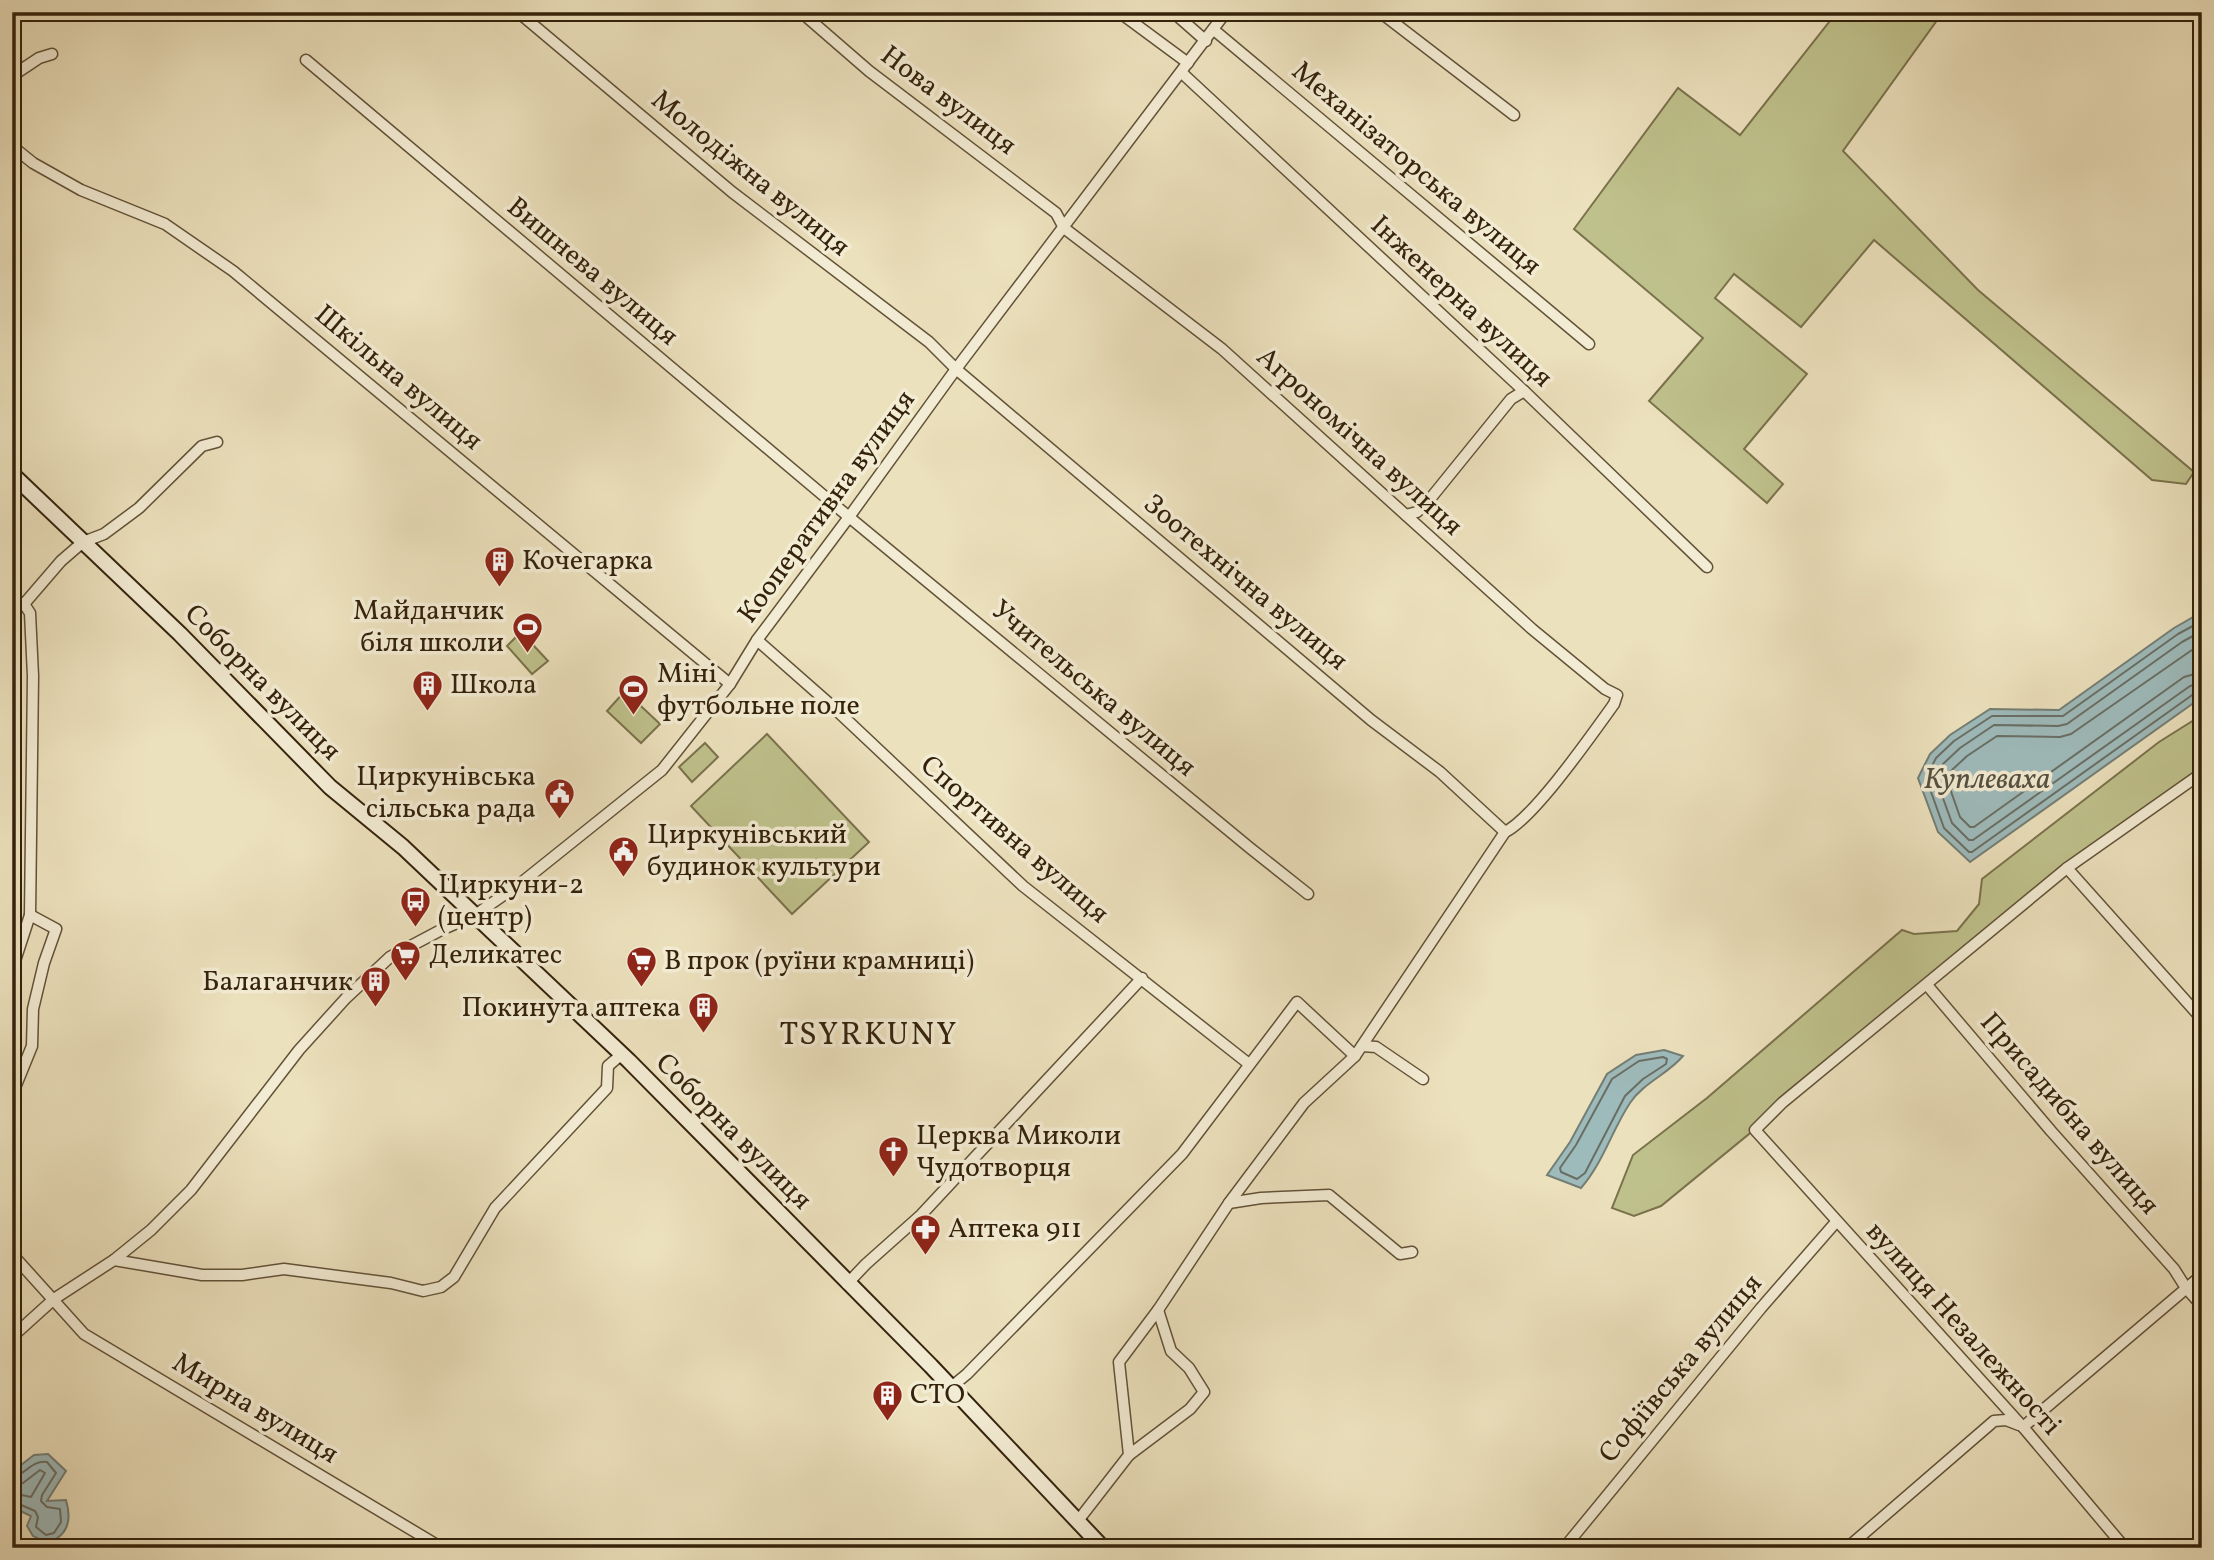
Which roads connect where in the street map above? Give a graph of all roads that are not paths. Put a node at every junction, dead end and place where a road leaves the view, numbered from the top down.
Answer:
1 (518, 12) edge
2 (801, 12) edge
3 (1119, 12) edge
4 (1173, 12) edge
5 (1226, 12) edge
6 (1380, 12) edge
7 (1214, 30) junction
8 (1206, 41) junction
9 (52, 54) dead end
10 (306, 60) dead end
11 (1188, 63) junction
12 (1182, 73) junction
13 (12, 76) edge
14 (1514, 115) dead end
15 (12, 146) edge
16 (1064, 228) junction
17 (1589, 344) dead end
18 (956, 369) junction
19 (1524, 391) junction
20 (217, 442) dead end
21 (12, 474) edge
22 (1406, 515) junction
23 (849, 517) junction
24 (83, 542) junction
25 (1707, 567) dead end
26 (12, 603) edge
27 (24, 604) junction
28 (757, 640) junction
29 (730, 684) junction
30 (2202, 773) edge
31 (1505, 832) junction
32 (2067, 868) junction
33 (1308, 894) dead end
34 (30, 915) junction
35 (475, 915) junction
36 (12, 970) edge
37 (1142, 978) junction
38 (1927, 985) junction
39 (2202, 1019) edge
40 (1362, 1046) junction
41 (621, 1054) junction
42 (1355, 1056) junction
43 (1249, 1064) junction
44 (1423, 1079) dead end
45 (12, 1095) edge
46 (1229, 1203) junction
47 (1836, 1222) junction
48 (1412, 1251) dead end
49 (12, 1254) edge
50 (114, 1260) junction
51 (2202, 1275) edge
52 (847, 1284) junction
53 (2186, 1288) junction
54 (54, 1299) junction
55 (2202, 1306) edge
56 (1158, 1310) junction
57 (12, 1337) edge
58 (950, 1388) junction
59 (2023, 1427) junction
60 (1129, 1455) junction
61 (1077, 1522) junction
62 (442, 1548) edge
63 (1103, 1548) edge
64 (1564, 1548) edge
65 (1847, 1548) edge
66 (2125, 1548) edge

1 - 18 street, Молодіжна вулиця
2 - 16 street, Нова вулиця
3 - 11 street
4 - 8 street
5 - 7 street, Кооперативна вулиця
6 - 14 street
7 - 8 street, Кооперативна вулиця
7 - 17 street, Механізаторська вулиця
8 - 11 street, Кооперативна вулиця
9 - 13 street
10 - 23 street, Вишнева вулиця
11 - 12 street, Кооперативна вулиця
12 - 16 street, Кооперативна вулиця
12 - 19 street, Інженерна вулиця
15 - 29 street, Шкільна вулиця
16 - 18 street, Кооперативна вулиця
16 - 22 street, Агрономічна вулиця
18 - 23 street, Кооперативна вулиця
18 - 31 street, Зоотехнічна вулиця
19 - 22 street
19 - 25 street, Інженерна вулиця
20 - 24 street
21 - 24 street, Соборна вулиця
22 - 31 street, Агрономічна вулиця
23 - 28 street, Кооперативна вулиця
23 - 33 street, Учительська вулиця
24 - 27 street
24 - 35 street, Соборна вулиця
26 - 27 street
27 - 34 street
28 - 29 street, Кооперативна вулиця
28 - 37 street, Спортивна вулиця
29 - 35 street, Кооперативна вулиця
30 - 32 street
31 - 40 street
32 - 38 street
32 - 39 street
34 - 36 street
34 - 45 street
35 - 41 street, Соборна вулиця
35 - 50 street, Кооперативна вулиця
37 - 43 street, Спортивна вулиця
37 - 52 street
38 - 47 street, вулиця Незалежності
38 - 53 street, Присадибна вулиця
40 - 42 street
40 - 44 street
41 - 50 street
41 - 52 street, Соборна вулиця
42 - 43 street
42 - 46 street
43 - 58 street
46 - 48 street
46 - 56 street
47 - 59 street, вулиця Незалежності
47 - 64 street, Софіївська вулиця
49 - 54 street, Мирна вулиця
50 - 54 street, Кооперативна вулиця
51 - 53 street
52 - 58 street, Соборна вулиця
53 - 55 street, Присадибна вулиця
53 - 59 street
54 - 57 street, Кооперативна вулиця
54 - 62 street, Мирна вулиця
56 - 60 street
56 - 60 street
58 - 61 street, Соборна вулиця
59 - 65 street
59 - 66 street, вулиця Незалежності
60 - 61 street
61 - 63 street, Соборна вулиця

